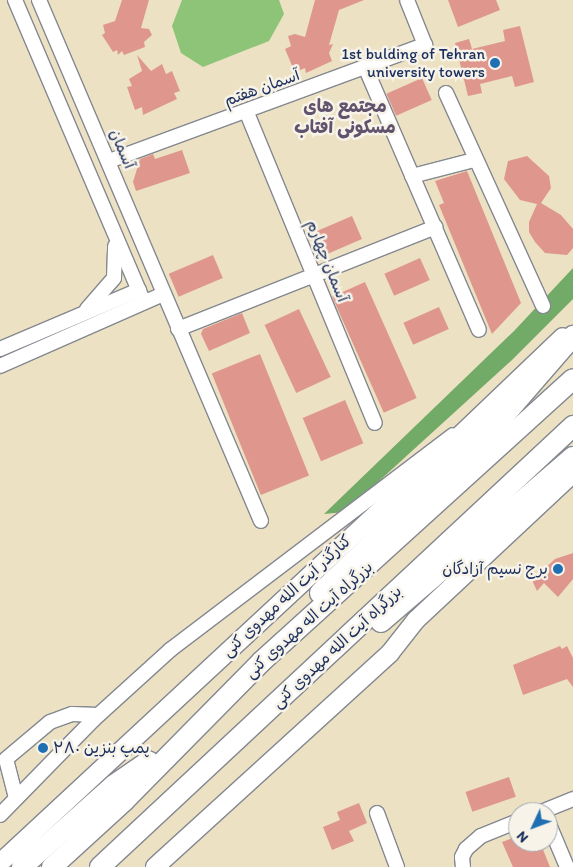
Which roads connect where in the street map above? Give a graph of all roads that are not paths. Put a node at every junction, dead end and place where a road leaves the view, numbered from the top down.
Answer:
1 (15, 0) edge
2 (39, 0) edge
3 (407, 0) edge
4 (366, 69) junction
5 (446, 93) dead end
6 (247, 113) junction
7 (474, 160) junction
8 (109, 161) junction
9 (412, 176) junction
10 (435, 227) junction
11 (113, 230) junction
12 (314, 275) junction
13 (163, 294) junction
14 (141, 296) junction
15 (542, 306) dead end
16 (84, 313) junction
17 (573, 328) edge
18 (178, 329) junction
19 (479, 330) dead end
20 (573, 336) edge
21 (0, 349) edge
22 (0, 366) edge
23 (573, 379) edge
24 (375, 423) dead end
25 (573, 426) edge
26 (466, 430) junction
27 (573, 457) edge
28 (573, 473) edge
29 (261, 521) dead end
30 (335, 651) junction
31 (261, 662) junction
32 (98, 715) junction
33 (182, 739) junction
34 (16, 798) junction
35 (573, 799) edge
36 (558, 807) edge
37 (377, 813) dead end
38 (0, 815) edge
39 (508, 825) edge
40 (133, 838) junction
41 (558, 846) edge
42 (0, 863) edge
43 (22, 867) edge
44 (52, 867) edge
45 (100, 867) edge
46 (107, 867) edge
47 (155, 867) edge
48 (397, 867) edge
49 (462, 867) edge
50 (567, 867) edge

1 - 11 street
2 - 8 street, آسمان
3 - 4 street, آسمان هفتم
4 - 6 street, آسمان هفتم
4 - 9 street
5 - 7 street
6 - 8 street, آسمان هفتم
6 - 12 street, آسمان چهارم
7 - 9 street
7 - 15 street
8 - 13 street, آسمان
9 - 10 street
10 - 12 street
10 - 19 street
11 - 14 street
11 - 16 street
12 - 18 street
12 - 24 street, آسمان چهارم
13 - 14 street
13 - 18 street, آسمان
14 - 16 street
14 - 22 street
16 - 21 street
17 - 26 main road, کنارگذر آیت الله مهدوی کنی
18 - 29 street, آسمان
20 - 31 highway
23 - 31 highway, بزرگراه آیت اله مهدوی کنی
25 - 30 highway, بزرگراه آیت الله مهدوی کنی
26 - 32 street
26 - 42 main road, کنارگذر آیت الله مهدوی کنی
27 - 30 highway
28 - 47 main road
30 - 40 highway, بزرگراه آیت الله مهدوی کنی
31 - 33 highway, بزرگراه آیت اله مهدوی کنی
32 - 34 street
32 - 34 street
33 - 43 highway
33 - 44 highway, بزرگراه آیت اله مهدوی کنی
34 - 38 street
35 - 36 street
37 - 48 street
39 - 49 street
40 - 45 highway, بزرگراه آیت الله مهدوی کنی
40 - 46 highway
41 - 50 street

